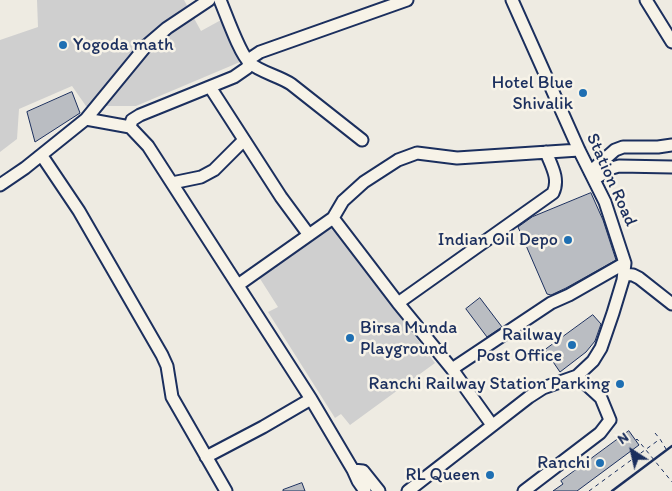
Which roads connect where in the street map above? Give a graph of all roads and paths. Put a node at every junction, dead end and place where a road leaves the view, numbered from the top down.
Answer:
1 (209, 0) edge
2 (220, 0) edge
3 (407, 0) edge
4 (512, 0) edge
5 (646, 0) edge
6 (672, 42) edge
7 (249, 63) junction
8 (210, 87) junction
9 (86, 119) junction
10 (130, 127) junction
11 (244, 140) junction
12 (362, 140) dead end
13 (672, 145) edge
14 (579, 150) junction
15 (546, 152) junction
16 (42, 156) junction
17 (672, 167) edge
18 (592, 176) junction
19 (172, 183) junction
20 (0, 185) edge
21 (333, 218) junction
22 (309, 235) junction
23 (624, 269) junction
24 (238, 285) junction
25 (398, 303) junction
26 (672, 304) edge
27 (452, 369) junction
28 (577, 376) junction
29 (311, 399) junction
30 (492, 425) junction
31 (654, 434) dead end
32 (660, 438) junction
33 (636, 440) dead end
34 (666, 448) dead end
35 (206, 457) junction
36 (353, 470) junction
37 (672, 482) edge
38 (226, 491) edge
39 (365, 491) edge
40 (379, 491) edge
41 (408, 491) edge
42 (524, 491) edge
43 (589, 491) edge

1 - 9 street
2 - 7 street
3 - 7 street
4 - 14 street, Station Road
5 - 6 street
7 - 8 street
7 - 12 street
8 - 10 street
8 - 11 street
9 - 10 street
9 - 16 street
10 - 19 street
11 - 19 street
11 - 22 street
13 - 18 street
14 - 15 street
14 - 18 street, Station Road
15 - 21 street
15 - 25 street
16 - 20 street
16 - 35 street
17 - 18 street
18 - 23 street, Station Road
19 - 24 street
21 - 22 street
21 - 25 street
22 - 24 street
23 - 26 street
23 - 27 street
23 - 28 street
24 - 29 street
25 - 27 street
27 - 30 street
28 - 30 street
28 - 42 street
29 - 35 street
29 - 36 street
30 - 41 street
31 - 32 path
32 - 34 path
32 - 43 path
33 - 37 path, bridge
35 - 38 street
36 - 39 street
36 - 40 street

